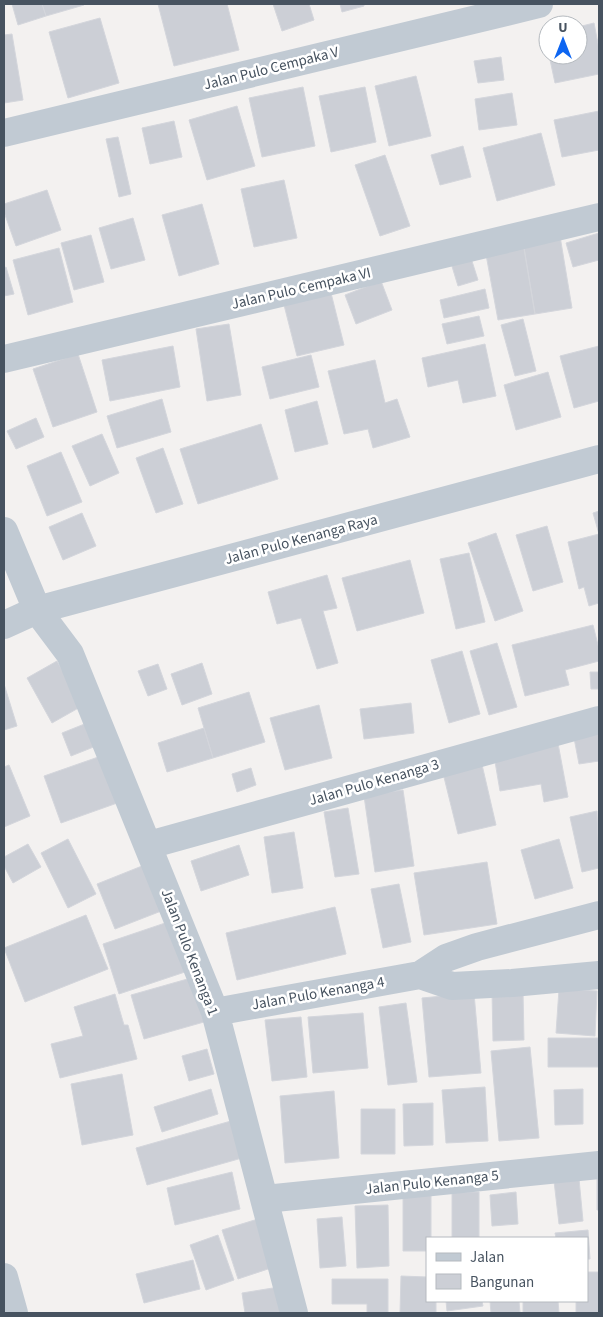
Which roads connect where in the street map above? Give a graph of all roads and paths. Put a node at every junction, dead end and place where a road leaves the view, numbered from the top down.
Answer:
1 (539, 4) edge
2 (4, 133) edge
3 (599, 217) edge
4 (4, 358) edge
5 (599, 459) edge
6 (4, 531) edge
7 (37, 610) junction
8 (4, 625) edge
9 (599, 720) edge
10 (148, 845) junction
11 (599, 916) edge
12 (420, 975) junction
13 (599, 975) edge
14 (215, 1012) junction
15 (599, 1166) edge
16 (265, 1199) junction
17 (4, 1277) edge
18 (14, 1313) edge
19 (294, 1313) edge

1 - 2 street, Jalan Pulo Cempaka V
3 - 4 street, Jalan Pulo Cempaka VI
5 - 7 street, Jalan Pulo Kenanga Raya
6 - 7 street, Jalan Pulo Kenanga 1
7 - 8 street, Jalan Pulo Kenanga Raya
7 - 10 street, Jalan Pulo Kenanga 1
9 - 10 street, Jalan Pulo Kenanga 3
10 - 14 street, Jalan Pulo Kenanga 1
11 - 12 street, Jalan Pulo Kenanga 4
12 - 13 street, Jalan Pulo Kenanga 4
12 - 14 street, Jalan Pulo Kenanga 4
14 - 16 street, Jalan Pulo Kenanga 1
15 - 16 street, Jalan Pulo Kenanga 5
16 - 19 street, Jalan Pulo Kenanga 1
17 - 18 street

